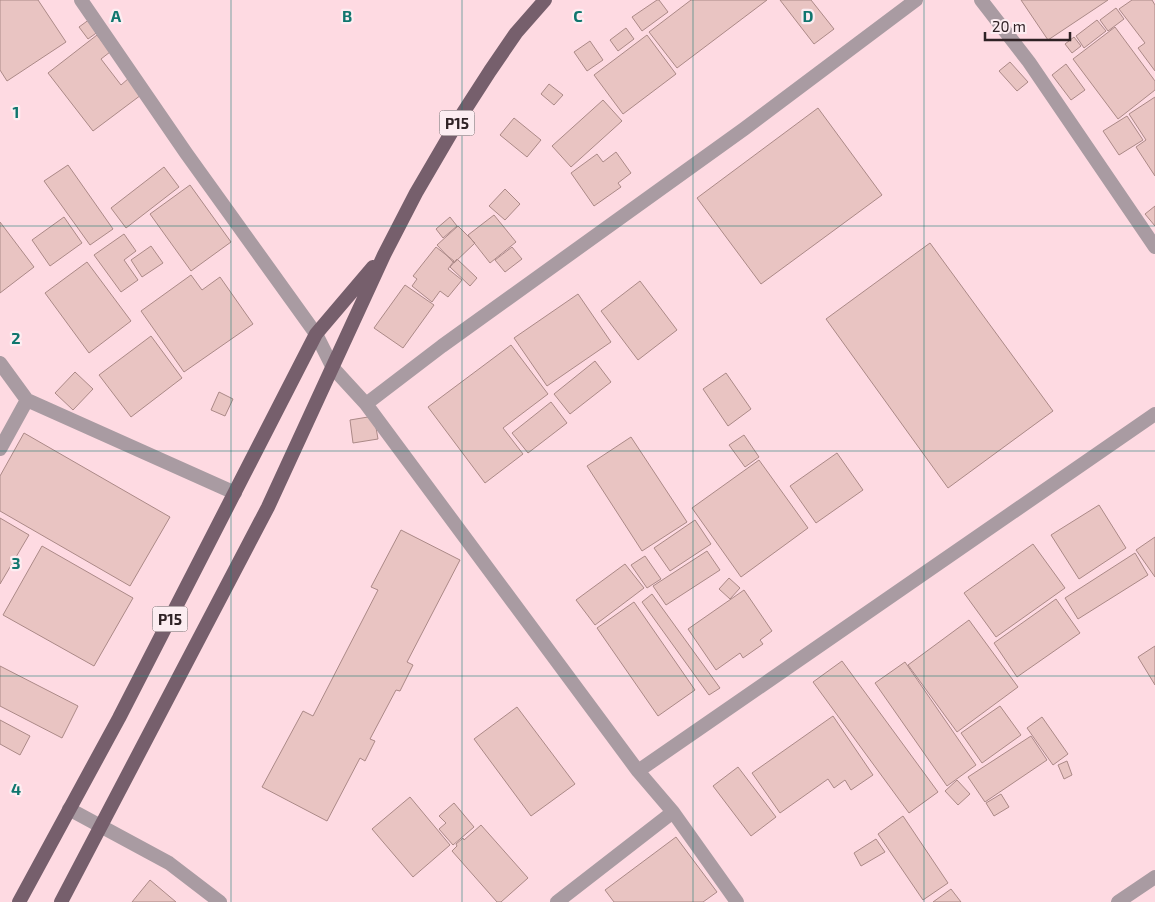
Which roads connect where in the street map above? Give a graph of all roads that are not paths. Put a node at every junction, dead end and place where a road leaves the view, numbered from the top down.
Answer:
1 (81, 0) edge
2 (545, 0) edge
3 (916, 0) edge
4 (981, 0) edge
5 (1155, 247) edge
6 (384, 255) junction
7 (316, 334) junction
8 (0, 363) edge
9 (333, 368) junction
10 (27, 400) junction
11 (366, 404) junction
12 (1155, 414) edge
13 (0, 449) edge
14 (235, 492) junction
15 (638, 771) junction
16 (69, 809) junction
17 (673, 812) junction
18 (101, 827) junction
19 (1155, 876) edge
20 (19, 902) edge
21 (61, 902) edge
22 (220, 902) edge
23 (557, 902) edge
24 (737, 902) edge
25 (1118, 902) edge

1 - 7 street
2 - 6 main road, P15
3 - 11 street
4 - 5 street
6 - 7 main road, P15
6 - 9 main road, P15
7 - 9 street
7 - 14 main road, P15
8 - 10 street
9 - 11 street
9 - 18 main road, P15
10 - 13 street
10 - 14 street
11 - 15 street
12 - 15 street
14 - 16 main road, P15
15 - 17 street
16 - 18 street
16 - 20 main road, P15
17 - 23 street
17 - 24 street
18 - 21 main road, P15
18 - 22 street
19 - 25 street

